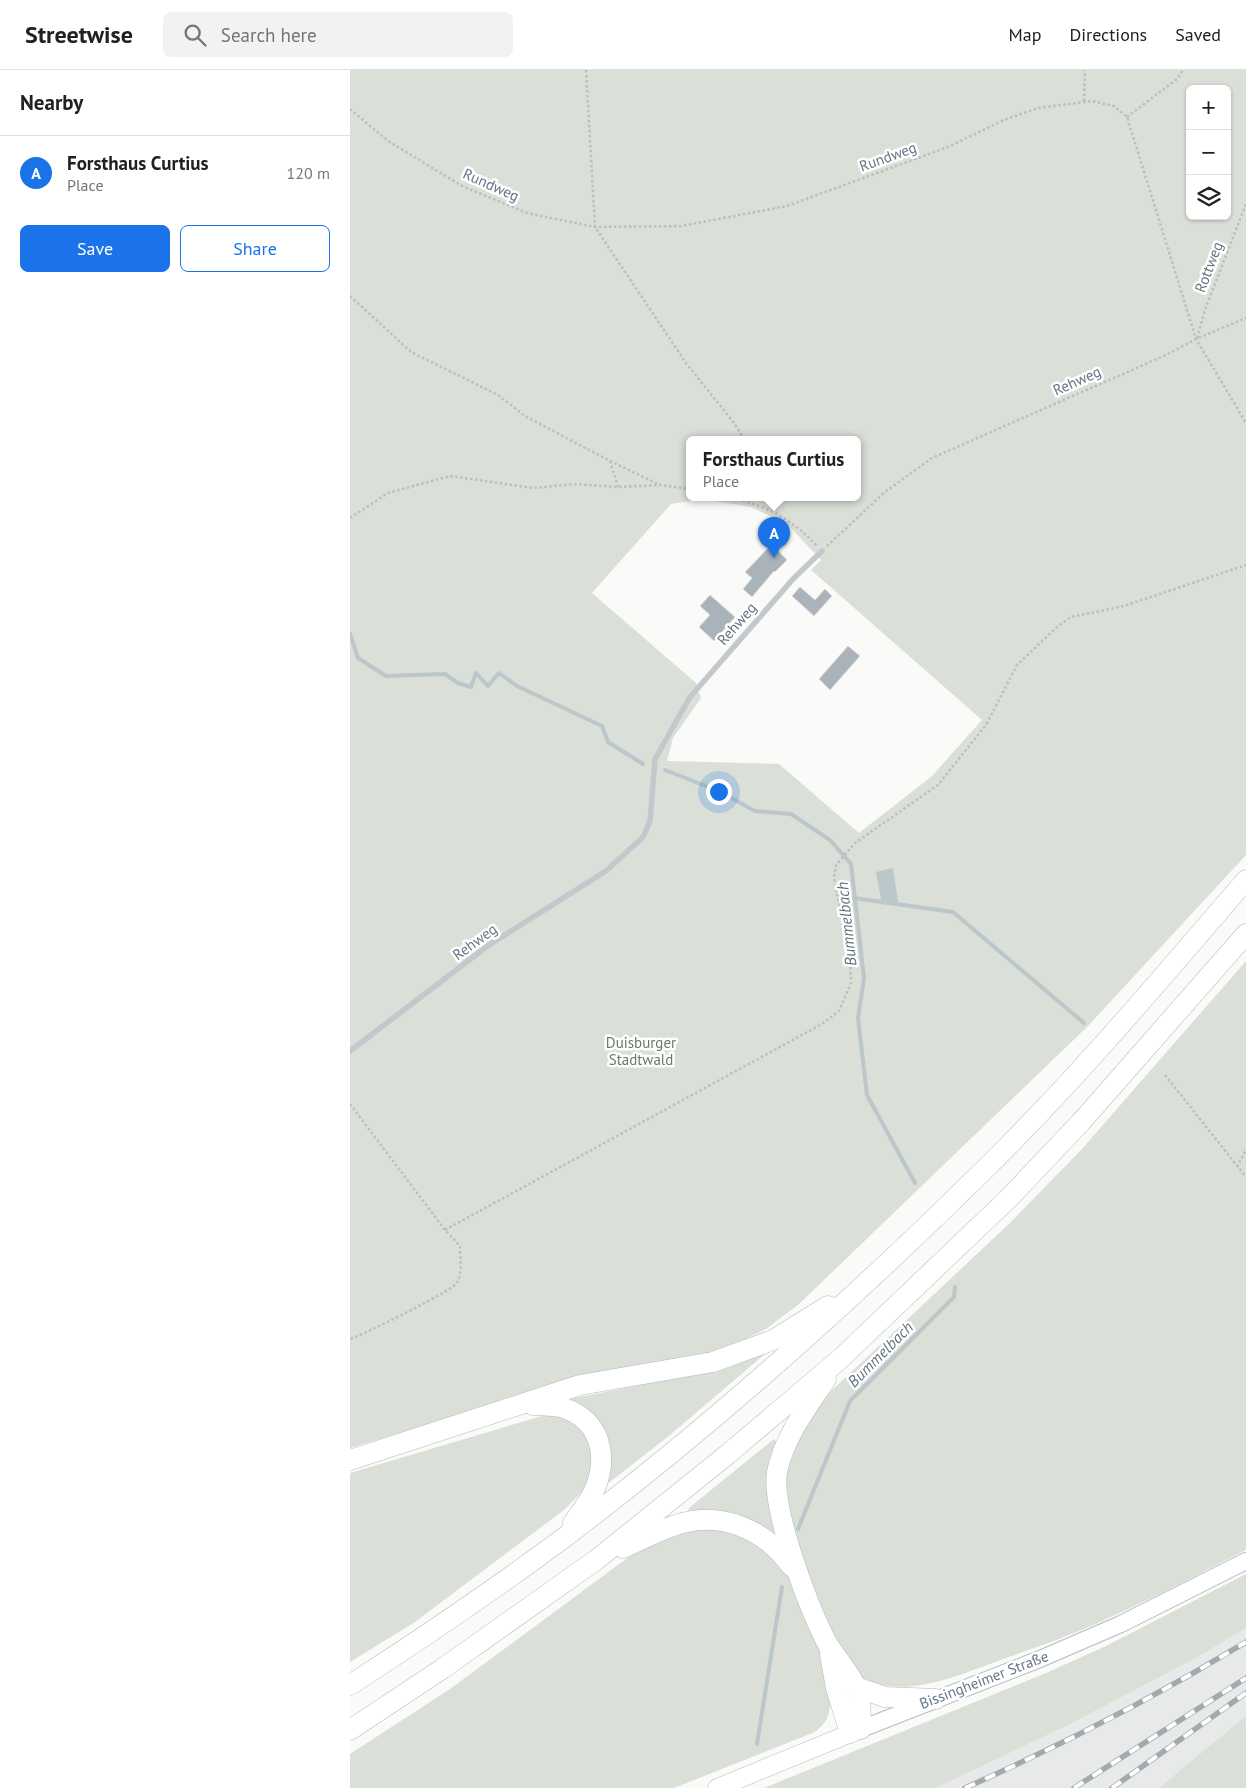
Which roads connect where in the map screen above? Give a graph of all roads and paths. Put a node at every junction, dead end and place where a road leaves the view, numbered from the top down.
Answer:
1 (586, 70) edge
2 (1085, 70) edge
3 (1183, 70) edge
4 (1084, 101) junction
5 (350, 109) edge
6 (1127, 117) junction
7 (1246, 204) edge
8 (595, 228) junction
9 (350, 296) edge
10 (1246, 318) edge
11 (1196, 339) junction
12 (1246, 424) edge
13 (742, 436) edge
14 (610, 461) junction
15 (660, 485) junction
16 (618, 487) junction
17 (686, 488) edge
18 (745, 501) edge
19 (774, 501) edge
20 (777, 513) junction
21 (350, 518) edge
22 (822, 551) junction
23 (1246, 565) edge
24 (1246, 880) edge
25 (1246, 934) edge
26 (350, 1051) edge
27 (1165, 1075) dead end
28 (350, 1104) edge
29 (1246, 1150) edge
30 (1237, 1167) junction
31 (1246, 1177) edge
32 (445, 1230) junction
33 (868, 1281) junction
34 (350, 1339) edge
35 (839, 1360) junction
36 (523, 1405) junction
37 (350, 1460) edge
38 (565, 1537) junction
39 (596, 1560) junction
40 (1246, 1561) edge
41 (801, 1579) junction
42 (827, 1642) junction
43 (350, 1685) edge
44 (856, 1687) junction
45 (936, 1699) junction
46 (350, 1730) edge
47 (856, 1731) junction
48 (717, 1788) edge

1 - 8 path
2 - 4 path
3 - 6 path
4 - 6 path, Rundweg
4 - 8 path, Rundweg
5 - 8 path, Rundweg
6 - 11 path
7 - 11 path, Rottweg
8 - 13 path
9 - 14 path
10 - 11 path, Rehweg
11 - 12 path
11 - 22 path, Rehweg
14 - 15 path
14 - 16 path
15 - 16 path
15 - 17 path
16 - 21 path
18 - 20 path
19 - 20 path
20 - 22 path
22 - 26 lane, Rehweg
23 - 32 path
24 - 33 highway
25 - 35 highway
27 - 30 path
28 - 32 path
29 - 30 path
30 - 31 path
32 - 34 path
33 - 36 highway
33 - 38 highway
35 - 39 highway
35 - 41 highway
36 - 37 highway
36 - 38 highway
38 - 43 highway
39 - 41 highway
39 - 46 highway
40 - 45 main road, Bissingheimer Straße
41 - 42 highway
42 - 44 highway
42 - 47 highway
44 - 45 highway
44 - 47 highway
45 - 47 main road, Bissingheimer Straße
47 - 48 main road, Bissingheimer Straße

